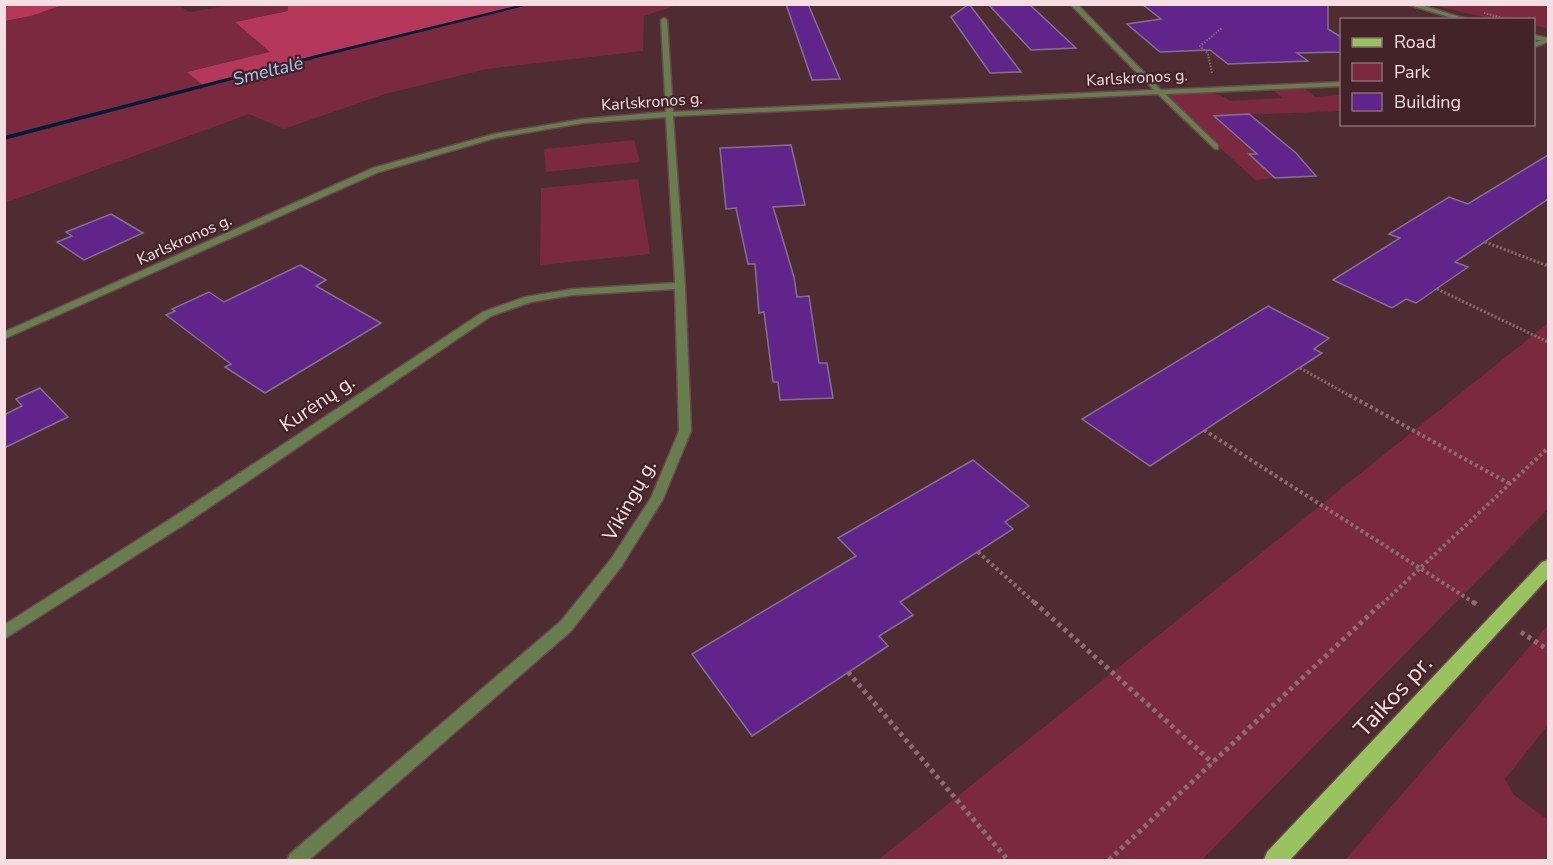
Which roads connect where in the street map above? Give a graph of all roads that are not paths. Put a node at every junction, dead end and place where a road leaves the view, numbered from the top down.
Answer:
1 (1072, 4) edge
2 (1408, 4) edge
3 (1460, 18) edge
4 (664, 20) dead end
5 (1340, 84) edge
6 (1155, 91) junction
7 (669, 114) junction
8 (1215, 147) dead end
9 (680, 286) junction
10 (4, 336) edge
11 (1548, 567) edge
12 (4, 633) edge
13 (296, 861) edge
14 (1275, 861) edge

1 - 6 street
2 - 3 street
4 - 7 street, Vikingų g.
5 - 6 street, Karlskronos g.
6 - 7 street, Karlskronos g.
6 - 8 street
7 - 9 street, Vikingų g.
7 - 10 street, Karlskronos g.
9 - 12 street, Kurėnų g.
9 - 13 street, Vikingų g.
11 - 14 main road, Taikos pr.

